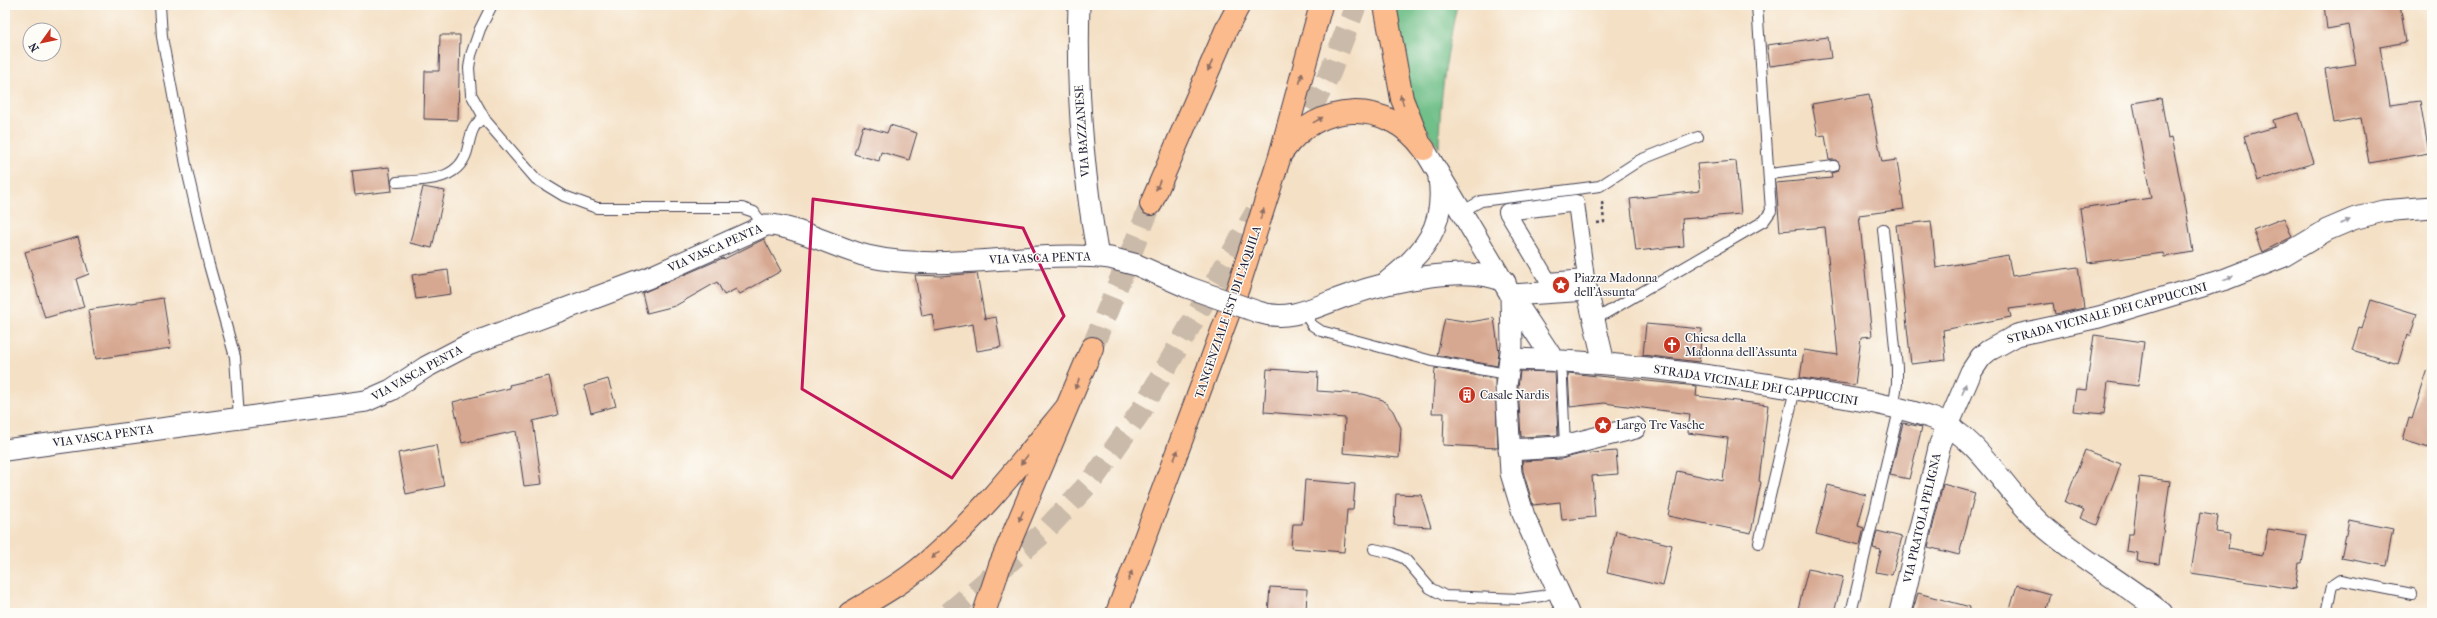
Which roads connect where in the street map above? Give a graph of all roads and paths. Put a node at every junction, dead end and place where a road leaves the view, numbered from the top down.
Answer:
1 (160, 5) edge
2 (492, 5) edge
3 (1079, 5) edge
4 (1232, 5) edge
5 (1239, 5) edge
6 (1321, 5) edge
7 (1385, 5) edge
8 (1757, 5) edge
9 (1226, 30) junction
10 (483, 118) junction
11 (1698, 137) dead end
12 (1424, 148) junction
13 (1280, 156) junction
14 (1834, 166) dead end
15 (1438, 173) junction
16 (1770, 174) junction
17 (397, 182) dead end
18 (1538, 201) junction
19 (1150, 204) tunnel mouth
20 (2432, 207) edge
21 (1461, 212) junction
22 (763, 226) junction
23 (1883, 229) dead end
24 (1098, 257) junction
25 (1384, 284) junction
26 (1578, 284) junction
27 (1556, 286) junction
28 (1508, 289) junction
29 (1304, 312) junction
30 (1594, 320) junction
31 (1092, 348) tunnel mouth
32 (1557, 359) junction
33 (1604, 363) junction
34 (1509, 366) junction
35 (1795, 389) junction
36 (1066, 408) junction
37 (1896, 409) junction
38 (239, 418) junction
39 (1949, 425) junction
40 (1635, 428) dead end
41 (1565, 446) junction
42 (5, 450) edge
43 (1509, 450) junction
44 (1759, 543) dead end
45 (1374, 549) dead end
46 (1558, 590) junction
47 (2412, 594) dead end
48 (850, 613) edge
49 (984, 613) edge
50 (1117, 613) edge
51 (1568, 613) edge
52 (1851, 613) edge
53 (1900, 613) edge
54 (2162, 613) edge
55 (2326, 613) edge

1 - 38 lane
2 - 10 lane
3 - 24 street, VIA BAZZANESE
4 - 9 highway
5 - 9 highway
13 -> 6 highway, TANGENZIALE EST DI L'AQUILA
12 -> 7 highway
8 - 16 lane
9 -> 19 highway
10 - 17 lane
10 - 22 lane
11 - 18 lane
13 -> 12 highway
12 - 15 street
50 -> 13 highway, TANGENZIALE EST DI L'AQUILA
14 - 16 lane
15 - 21 street
15 - 25 street
16 - 30 lane
18 - 21 lane
18 - 26 street
18 - 27 street
39 -> 20 street, STRADA VICINALE DEI CAPPUCCINI
21 - 28 street
22 - 24 street, VIA VASCA PENTA
22 - 38 street, VIA VASCA PENTA
23 - 37 lane
24 - 29 street, VIA VASCA PENTA, bridge
25 - 28 street, VIA VASCA PENTA
25 - 29 street, VIA VASCA PENTA
26 - 27 street
26 - 30 street
27 - 28 street
28 - 32 street
28 - 34 street
29 - 34 lane
30 - 33 street
31 -> 36 highway
32 - 33 street
32 - 34 street
32 - 41 lane
33 - 35 street, STRADA VICINALE DEI CAPPUCCINI
34 - 43 street
35 - 37 street, STRADA VICINALE DEI CAPPUCCINI
35 - 44 lane
36 -> 48 highway
36 -> 49 highway
37 - 39 street, STRADA VICINALE DEI CAPPUCCINI
37 - 52 lane
38 - 42 street, VIA VASCA PENTA
39 - 53 street, VIA PRATOLA PELIGNA
39 - 54 street
40 - 41 street
41 - 43 street
43 - 46 street
45 - 46 lane
46 - 51 street
47 - 55 lane

